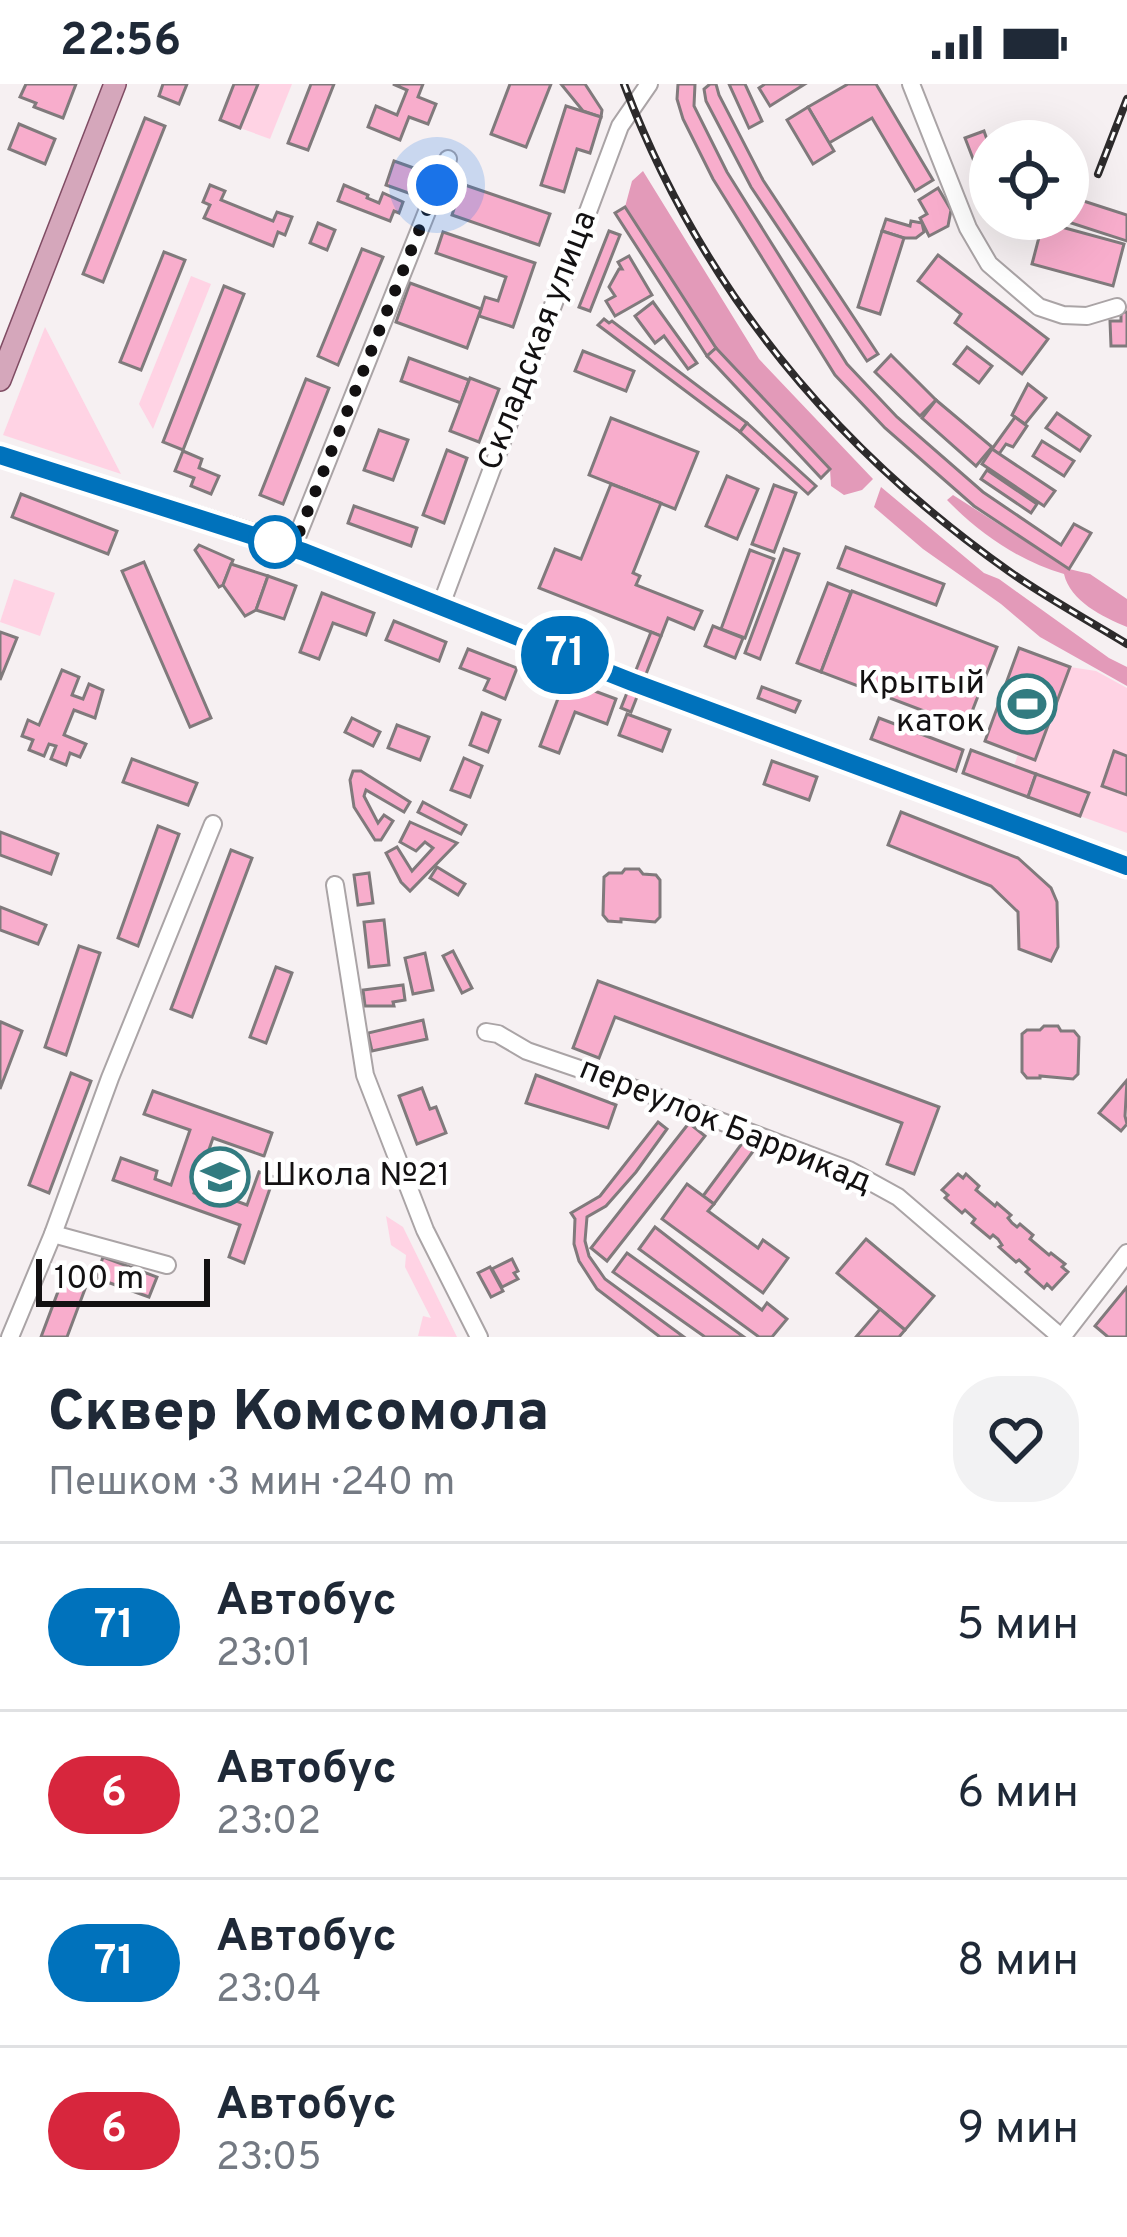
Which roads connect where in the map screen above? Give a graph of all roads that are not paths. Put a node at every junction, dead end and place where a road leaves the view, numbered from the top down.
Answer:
1 (116, 84) edge
2 (649, 84) edge
3 (910, 84) edge
4 (448, 159) dead end
5 (1117, 307) dead end
6 (0, 380) edge
7 (0, 455) edge
8 (293, 548) junction
9 (441, 605) junction
10 (213, 824) dead end
11 (1127, 866) edge
12 (335, 885) dead end
13 (486, 1032) dead end
14 (53, 1234) junction
15 (1127, 1253) edge
16 (167, 1265) dead end
17 (10, 1337) edge
18 (479, 1337) edge
19 (1061, 1337) edge

1 - 6 main road
2 - 9 street, Складская улица
3 - 5 street
4 - 8 street
7 - 8 main road
8 - 9 main road
9 - 11 main road
10 - 14 street
12 - 18 street
13 - 19 street, переулок Баррикад
14 - 16 street
14 - 17 street
15 - 19 street

